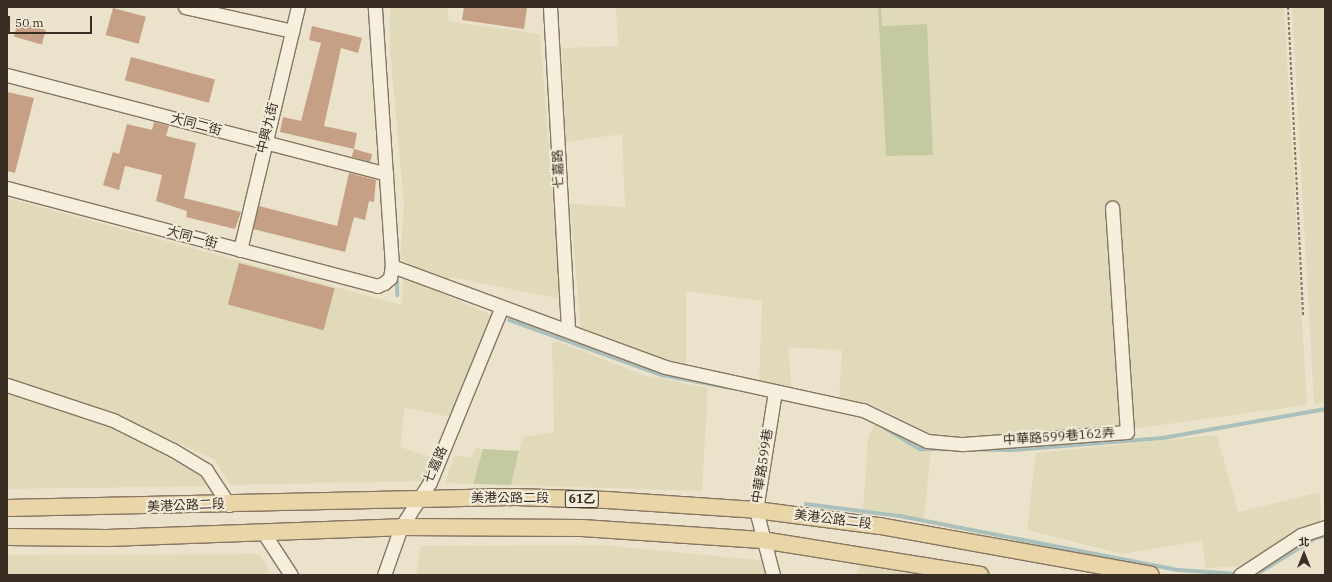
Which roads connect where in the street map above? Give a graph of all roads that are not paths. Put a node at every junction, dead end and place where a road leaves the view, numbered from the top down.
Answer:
1 (185, 7) edge
2 (298, 7) edge
3 (375, 7) edge
4 (550, 7) edge
5 (292, 31) junction
6 (7, 75) edge
7 (264, 144) junction
8 (386, 174) junction
9 (7, 188) edge
10 (1112, 207) dead end
11 (240, 250) junction
12 (392, 266) junction
13 (501, 309) junction
14 (568, 330) junction
15 (7, 385) edge
16 (774, 397) junction
17 (419, 499) junction
18 (229, 505) junction
19 (7, 508) edge
20 (756, 510) junction
21 (401, 527) junction
22 (1325, 527) edge
23 (263, 532) junction
24 (7, 537) edge
25 (762, 540) junction
26 (291, 575) edge
27 (384, 575) edge
28 (773, 575) edge
29 (980, 575) edge
30 (1151, 575) edge
31 (1240, 575) edge

1 - 5 street
2 - 5 street, 中興九街
3 - 8 street
4 - 14 street, 七嘉路
5 - 7 street, 中興九街
6 - 7 street, 大同二街
7 - 8 street, 大同二街
7 - 11 street, 中興九街
8 - 12 street
9 - 11 street, 大同一街
10 - 16 street, 中華路599巷162弄
11 - 12 street, 大同一街
12 - 13 street
13 - 14 street
13 - 17 street, 七嘉路
14 - 16 street
15 - 18 street
16 - 20 street, 中華路599巷
17 - 18 main road, 美港公路二段 / 61乙
17 - 20 main road, 美港公路二段 / 61乙
17 - 21 street, 七嘉路
18 - 19 main road, 美港公路二段 / 61乙
20 - 25 street, 中華路599巷
20 - 30 main road, 美港公路二段 / 61乙
21 - 23 main road, 61乙
21 - 25 main road, 61乙
21 - 27 street, 七嘉路
22 - 31 street
23 - 24 main road, 61乙
23 - 26 street
25 - 28 street, 中華路599巷
25 - 29 main road, 61乙

